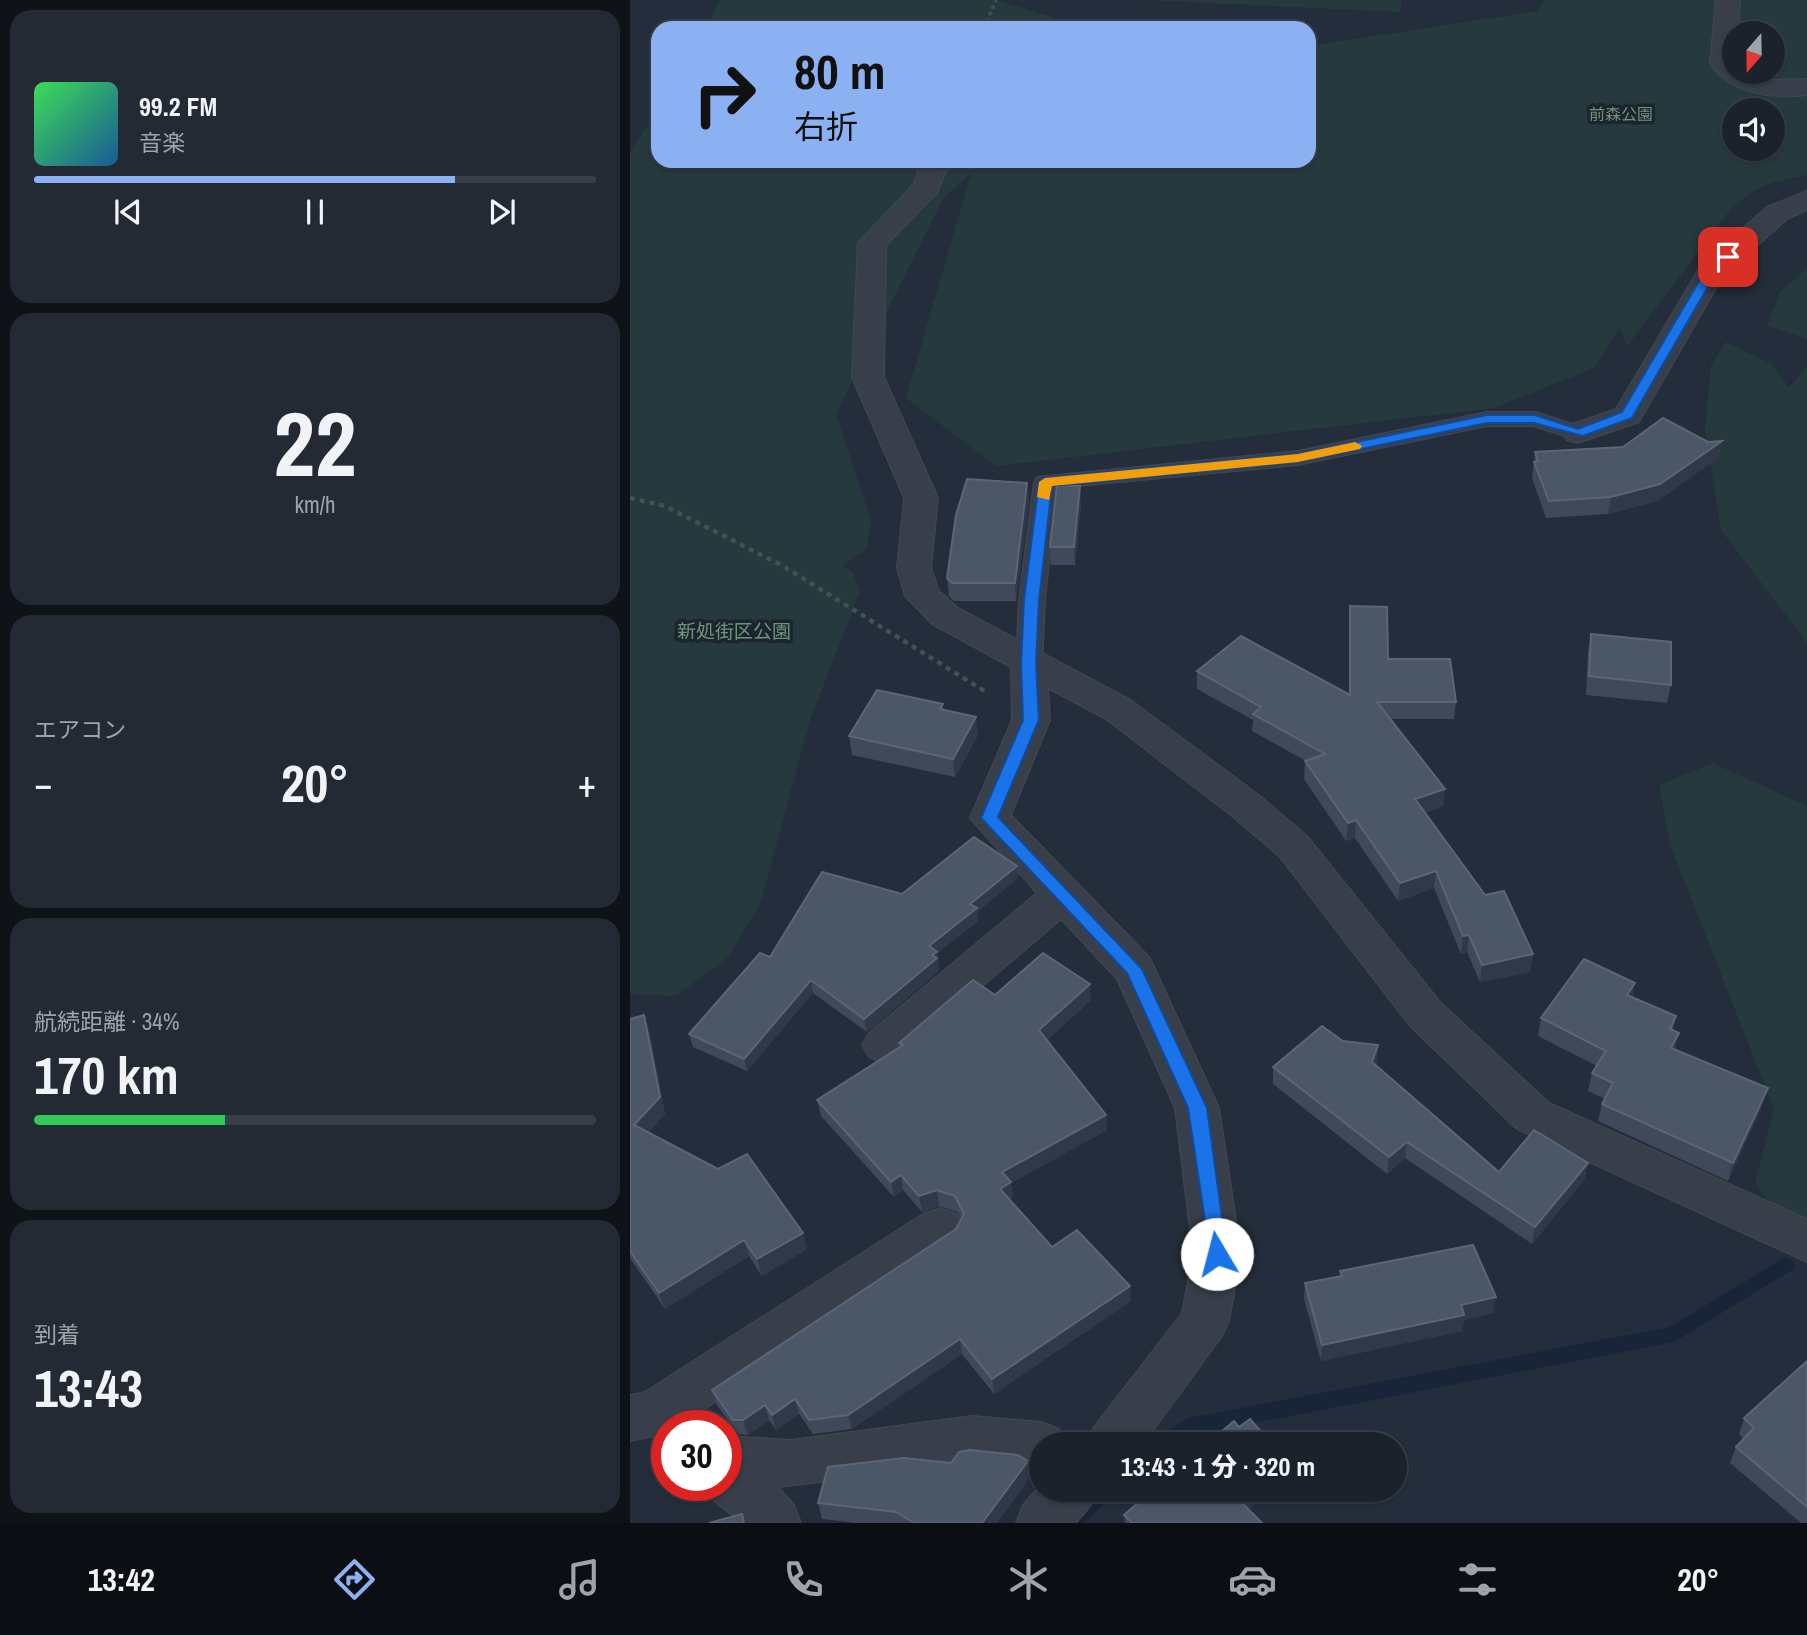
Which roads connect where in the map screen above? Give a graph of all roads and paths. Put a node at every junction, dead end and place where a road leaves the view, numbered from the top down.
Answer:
1 (996, 0) edge
2 (1728, 0) edge
3 (987, 21) edge
4 (1807, 87) edge
5 (934, 168) edge
6 (1807, 199) edge
7 (1578, 433) joint
8 (630, 498) edge
9 (1029, 663) junction
10 (1031, 720) junction
11 (1062, 895) junction
12 (884, 1045) dead end
13 (940, 1228) dead end
14 (1807, 1241) edge
15 (645, 1412) edge
16 (1121, 1432) edge
17 (1029, 1445) edge
18 (742, 1461) edge
19 (742, 1491) edge
20 (1061, 1502) edge
21 (775, 1523) edge
22 (1042, 1523) edge

1 - 3 path
2 - 4 street
5 - 9 street
6 - 7 street
7 - 9 lane
8 - 10 path
9 - 10 street
9 - 14 street
10 - 11 street
11 - 12 street
11 - 16 street
13 - 15 street
17 - 18 street
19 - 21 street
20 - 22 street

